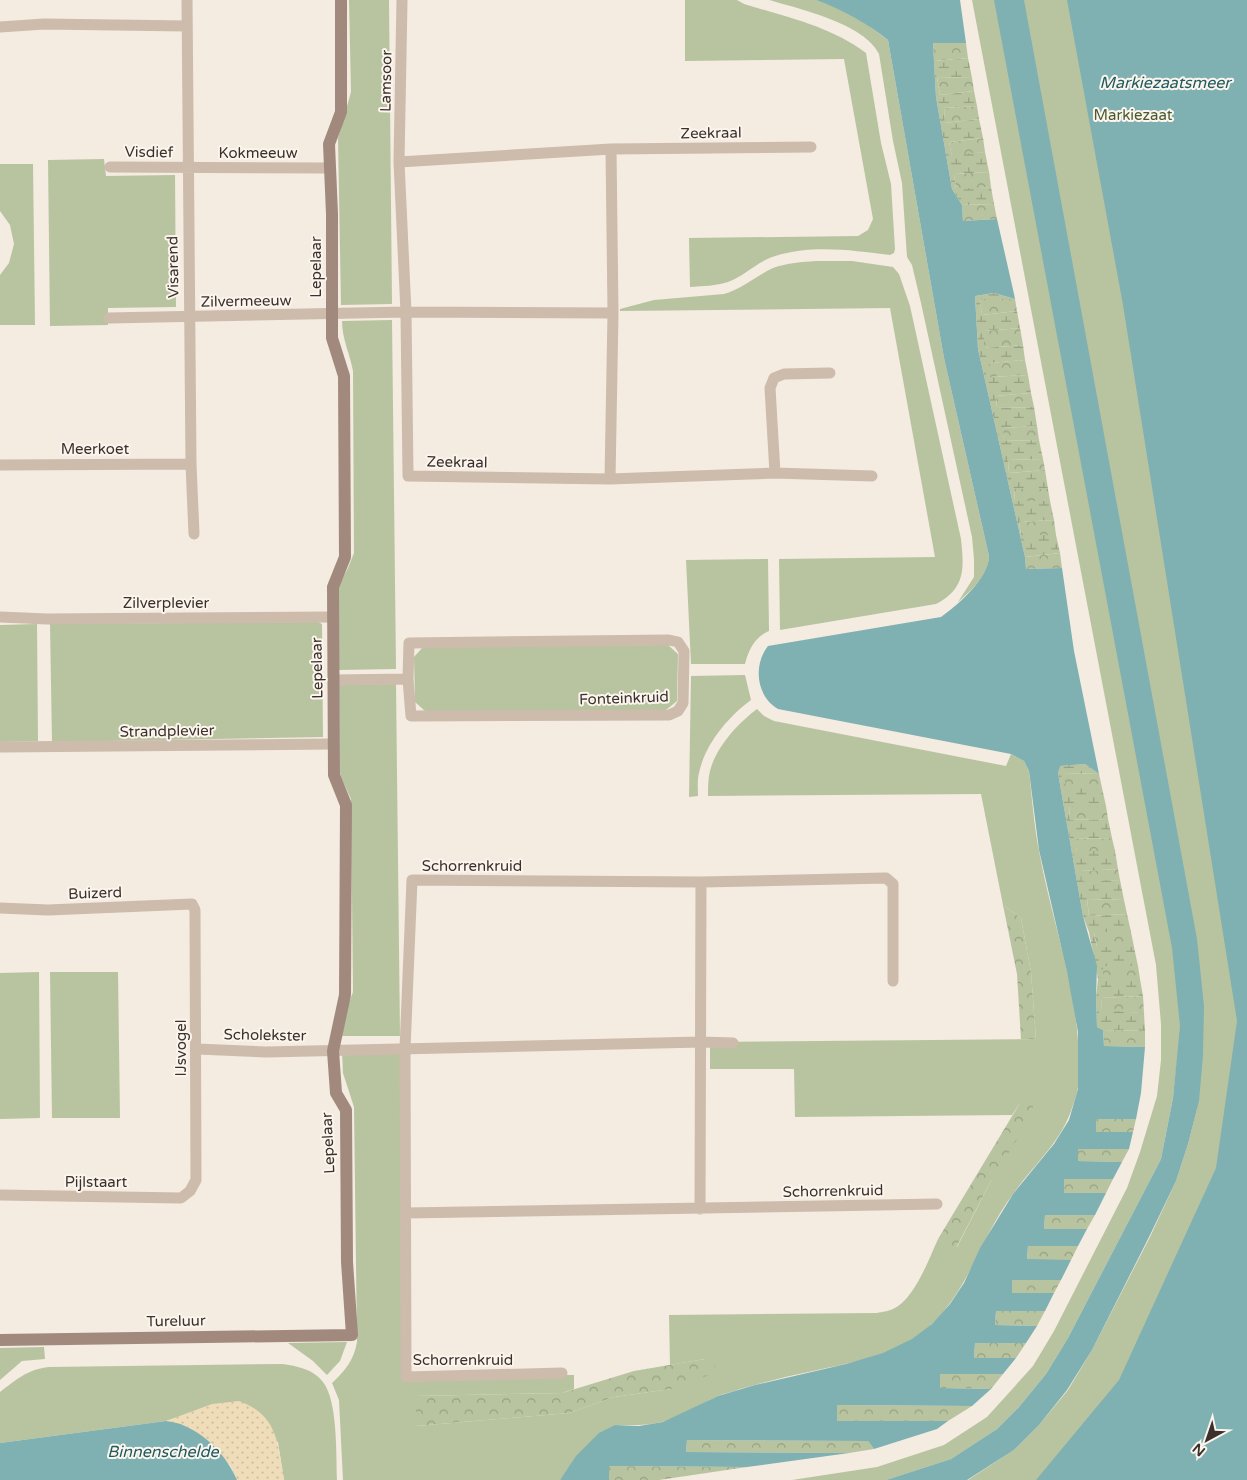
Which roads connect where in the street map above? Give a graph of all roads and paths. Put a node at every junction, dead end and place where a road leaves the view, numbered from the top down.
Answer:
1 (187, 0) edge
2 (341, 0) edge
3 (402, 0) edge
4 (187, 26) junction
5 (0, 27) edge
6 (811, 147) dead end
7 (611, 149) junction
8 (399, 162) junction
9 (110, 167) dead end
10 (187, 168) junction
11 (330, 168) junction
12 (406, 312) junction
13 (613, 313) junction
14 (332, 315) junction
15 (189, 316) junction
16 (109, 318) dead end
17 (830, 373) dead end
18 (191, 464) junction
19 (0, 465) edge
20 (775, 474) junction
21 (872, 476) dead end
22 (610, 479) junction
23 (194, 534) dead end
24 (0, 617) edge
25 (333, 618) junction
26 (408, 679) junction
27 (334, 680) junction
28 (334, 744) junction
29 (0, 748) edge
30 (701, 882) junction
31 (192, 904) joint
32 (0, 908) edge
33 (893, 981) dead end
34 (701, 1042) junction
35 (733, 1043) dead end
36 (197, 1049) junction
37 (405, 1049) junction
38 (333, 1050) junction
39 (190, 1191) joint
40 (0, 1195) edge
41 (937, 1204) dead end
42 (700, 1208) junction
43 (406, 1214) junction
44 (352, 1336) joint
45 (0, 1340) edge
46 (562, 1374) dead end

1 - 4 street, Visarend
2 - 11 street, Lepelaar
3 - 8 street, Lamsoor
4 - 5 street
4 - 10 street, Visarend
6 - 7 street, Zeekraal
7 - 8 street, Zeekraal
7 - 13 street
8 - 12 street, Zeekraal
9 - 10 street, Visdief
10 - 11 street, Kokmeeuw
10 - 15 street, Visarend
11 - 14 street, Lepelaar
12 - 13 street
12 - 14 street
12 - 22 street, Zeekraal
13 - 22 street
14 - 15 street, Zilvermeeuw
14 - 25 street, Lepelaar
15 - 16 street
15 - 18 street, Visarend
17 - 20 street
18 - 19 street, Meerkoet
18 - 23 street, Visarend
20 - 21 street, Zeekraal
20 - 22 street, Zeekraal
24 - 25 street, Zilverplevier
25 - 27 street, Lepelaar
26 - 26 street, Fonteinkruid
26 - 27 street
27 - 28 street, Lepelaar
28 - 29 street, Strandplevier
28 - 38 street, Lepelaar
30 - 33 street, Schorrenkruid
30 - 34 street
30 - 37 street, Schorrenkruid
31 - 32 street, Buizerd
31 - 36 street, IJsvogel
34 - 35 street
34 - 37 street
34 - 42 street
36 - 38 street, Scholekster
36 - 39 street, IJsvogel
37 - 38 street
37 - 43 street, Schorrenkruid
38 - 44 street, Lepelaar
39 - 40 street, Pijlstaart
41 - 42 street, Schorrenkruid
42 - 43 street, Schorrenkruid
43 - 46 street, Schorrenkruid
44 - 45 street, Tureluur

